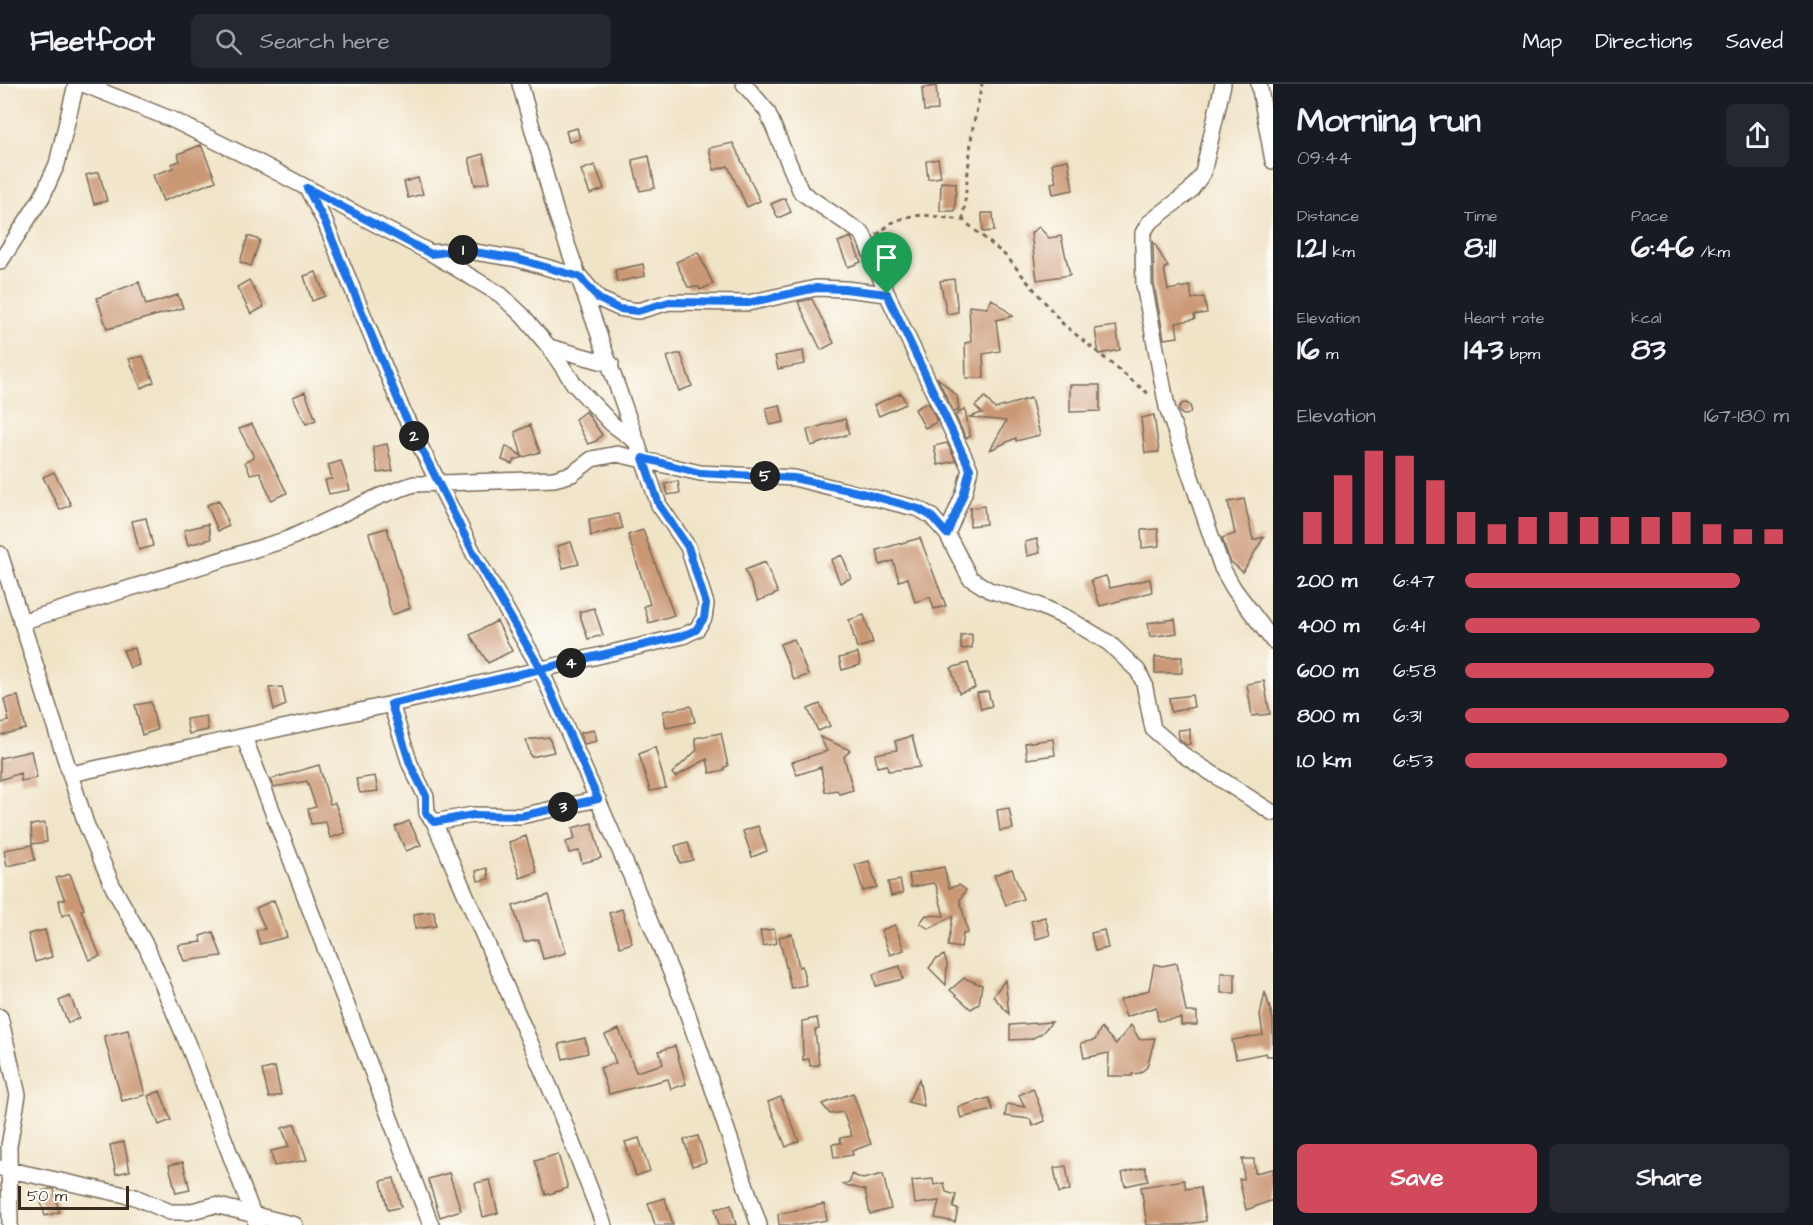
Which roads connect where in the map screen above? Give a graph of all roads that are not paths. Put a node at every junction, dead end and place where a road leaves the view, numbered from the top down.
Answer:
1 (76, 84) edge
2 (83, 84) edge
3 (520, 84) edge
4 (744, 84) edge
5 (1223, 84) edge
6 (1259, 84) edge
7 (1273, 161) edge
8 (307, 188) junction
9 (431, 254) junction
10 (0, 262) edge
11 (580, 277) junction
12 (887, 294) junction
13 (549, 347) junction
14 (611, 364) junction
15 (640, 451) junction
16 (437, 482) junction
17 (947, 534) junction
18 (0, 554) edge
19 (21, 622) junction
20 (1273, 641) edge
21 (541, 670) junction
22 (391, 704) junction
23 (244, 737) junction
24 (71, 774) junction
25 (598, 799) junction
26 (1273, 813) edge
27 (434, 822) junction
28 (0, 1017) edge
29 (4, 1169) edge
30 (255, 1219) edge
31 (10, 1225) edge
32 (295, 1225) edge
33 (431, 1225) edge
34 (604, 1225) edge
35 (759, 1225) edge

1 - 10 street
2 - 8 street
3 - 11 street
4 - 12 street
5 - 20 street
6 - 7 street
8 - 9 street
8 - 16 street
9 - 11 street
9 - 13 street
11 - 12 street
11 - 14 street
12 - 17 street
13 - 14 street
13 - 15 street
14 - 15 street
15 - 16 street
15 - 17 street
15 - 21 street
16 - 19 street
16 - 21 street
17 - 26 street
18 - 19 street
19 - 24 street
21 - 22 street
21 - 25 street
22 - 23 street
22 - 27 street
23 - 24 street
23 - 33 street
24 - 30 street
25 - 27 street
25 - 35 street
27 - 34 street
28 - 29 street
29 - 30 street
29 - 31 street
30 - 32 street

